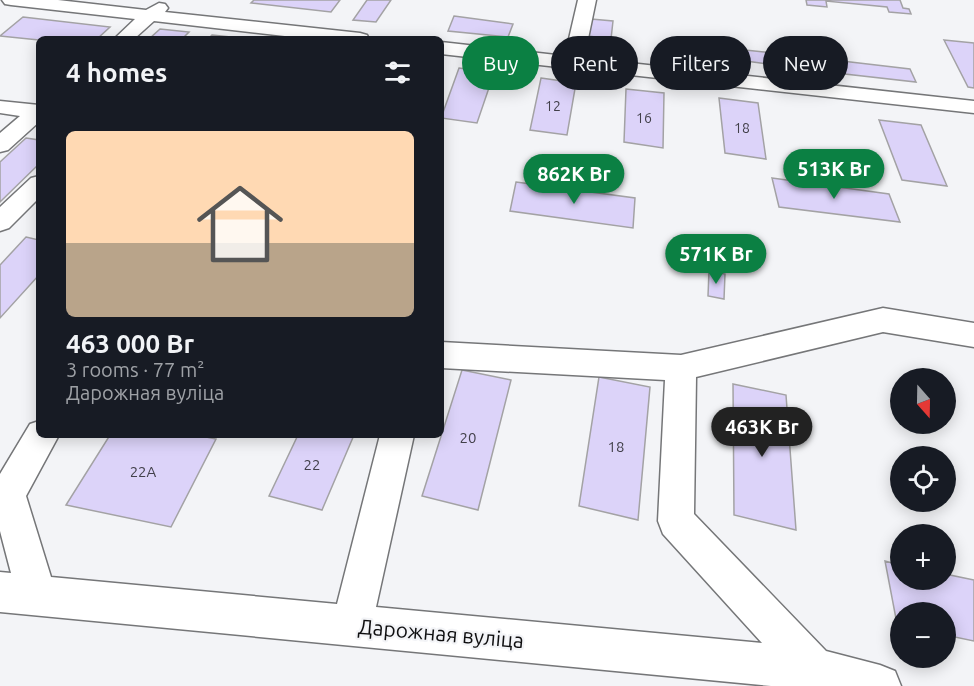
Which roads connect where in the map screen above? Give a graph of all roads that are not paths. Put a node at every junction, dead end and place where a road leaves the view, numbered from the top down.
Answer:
1 (11, 0) edge
2 (168, 0) edge
3 (586, 0) edge
4 (150, 15) junction
5 (207, 22) junction
6 (126, 36) edge
7 (192, 36) edge
8 (314, 36) edge
9 (579, 36) edge
10 (444, 48) edge
11 (551, 60) edge
12 (638, 70) edge
13 (0, 107) edge
14 (974, 107) edge
15 (36, 112) edge
16 (36, 114) edge
17 (0, 145) edge
18 (36, 187) edge
19 (0, 222) edge
20 (974, 335) edge
21 (444, 355) edge
22 (681, 368) junction
23 (40, 438) edge
24 (396, 438) edge
25 (19, 594) edge
26 (352, 626) junction
27 (814, 678) edge
28 (880, 686) edge

1 - 4 street
2 - 4 street
3 - 9 street
4 - 5 street
4 - 6 street
5 - 7 street
5 - 8 street
10 - 11 street
12 - 14 street
13 - 15 street
16 - 17 street
18 - 19 street
20 - 22 street
21 - 22 street
22 - 27 street
23 - 25 street
24 - 26 street
25 - 26 street, Дарожная вуліца
26 - 27 street, Дарожная вуліца
27 - 28 street, Дарожная вуліца

